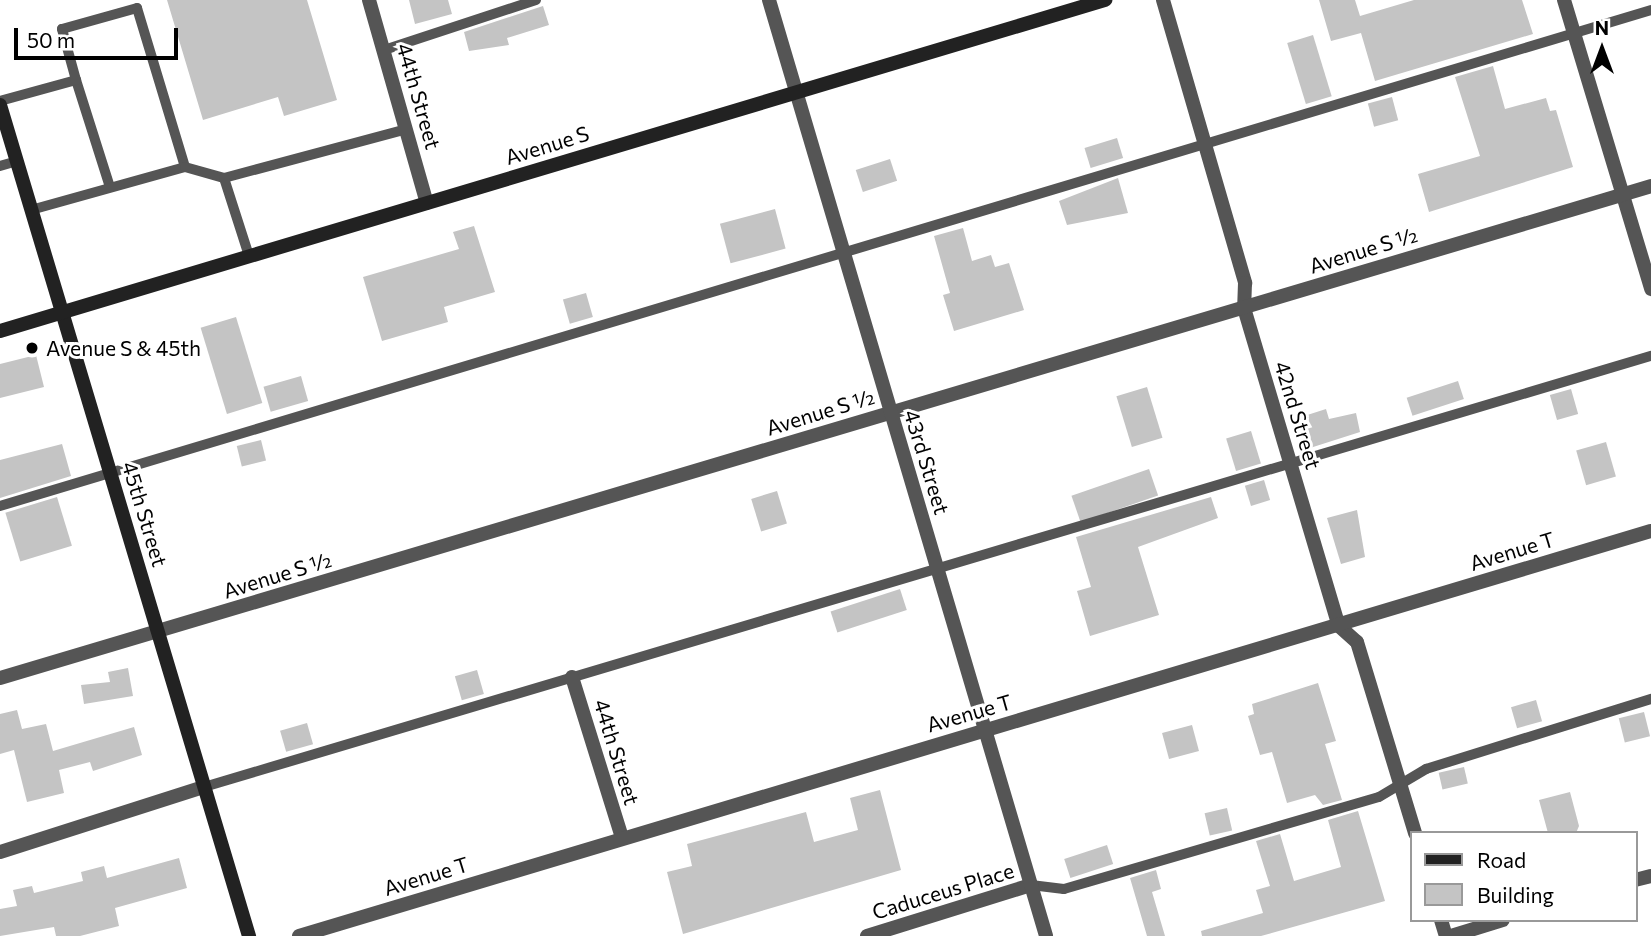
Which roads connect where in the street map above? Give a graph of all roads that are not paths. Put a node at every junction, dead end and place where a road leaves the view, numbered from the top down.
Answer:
1 (369, 0) edge
2 (536, 0) edge
3 (769, 0) edge
4 (1105, 0) edge
5 (1163, 0) edge
6 (1564, 0) edge
7 (1651, 10) edge
8 (1574, 34) junction
9 (384, 50) junction
10 (76, 80) junction
11 (797, 92) junction
12 (0, 103) edge
13 (407, 129) junction
14 (1206, 147) junction
15 (17, 160) junction
16 (0, 166) edge
17 (185, 167) junction
18 (224, 178) junction
19 (1651, 186) edge
20 (110, 187) junction
21 (1622, 194) junction
22 (427, 203) junction
23 (32, 210) junction
24 (843, 253) junction
25 (249, 256) junction
26 (1651, 289) edge
27 (1244, 308) junction
28 (62, 312) junction
29 (0, 331) edge
30 (1651, 356) edge
31 (890, 413) junction
32 (1290, 463) junction
33 (110, 473) junction
34 (0, 506) edge
35 (1651, 531) edge
36 (937, 569) junction
37 (1339, 626) junction
38 (158, 632) junction
39 (572, 677) junction
40 (0, 678) edge
41 (1651, 699) edge
42 (985, 730) junction
43 (1401, 784) junction
44 (204, 787) junction
45 (1415, 831) edge
46 (622, 838) junction
47 (0, 852) edge
48 (1031, 885) junction
49 (1496, 922) edge
50 (249, 936) edge
51 (299, 936) edge
52 (867, 936) edge
53 (1046, 936) edge
54 (1448, 936) edge

1 - 9 street, 44th Street
2 - 9 lane
3 - 11 street, 43rd Street
4 - 11 main road, Avenue S
5 - 14 street, 42nd Street
6 - 8 street
7 - 8 lane
8 - 14 lane
8 - 21 street
9 - 13 street, 44th Street
10 - 12 lane
10 - 17 lane
10 - 20 lane
11 - 22 main road, Avenue S
11 - 24 street, 43rd Street
12 - 15 main road, 45th Street
13 - 18 lane
13 - 22 street, 44th Street
14 - 24 lane
14 - 27 street, 42nd Street
15 - 16 lane
15 - 23 main road, 45th Street
17 - 18 lane
17 - 20 lane
18 - 25 lane
19 - 21 street, Avenue S ½
20 - 23 lane
21 - 26 street
21 - 27 street, Avenue S ½
22 - 25 main road, Avenue S
23 - 28 main road, 45th Street
24 - 31 street, 43rd Street
24 - 33 lane
25 - 28 main road, Avenue S
27 - 31 street, Avenue S ½
27 - 32 street, 42nd Street
28 - 29 main road, Avenue S
28 - 33 main road, 45th Street
30 - 32 lane
31 - 36 street, 43rd Street
31 - 38 street, Avenue S ½
32 - 36 lane
32 - 37 street, 42nd Street
33 - 34 lane
33 - 38 main road, 45th Street
35 - 37 street, Avenue T
36 - 39 lane
36 - 42 street, 43rd Street
37 - 42 street, Avenue T
37 - 43 street, 42nd Street
38 - 40 street, Avenue S ½
38 - 44 main road, 45th Street
39 - 44 lane
39 - 46 street, 44th Street
41 - 43 lane
42 - 46 street, Avenue T
42 - 48 street, 43rd Street
43 - 45 street, 42nd Street
43 - 48 lane
44 - 47 street
44 - 50 main road, 45th Street
46 - 51 street, Avenue T
48 - 52 street, Caduceus Place
48 - 53 street, 43rd Street
49 - 54 street

